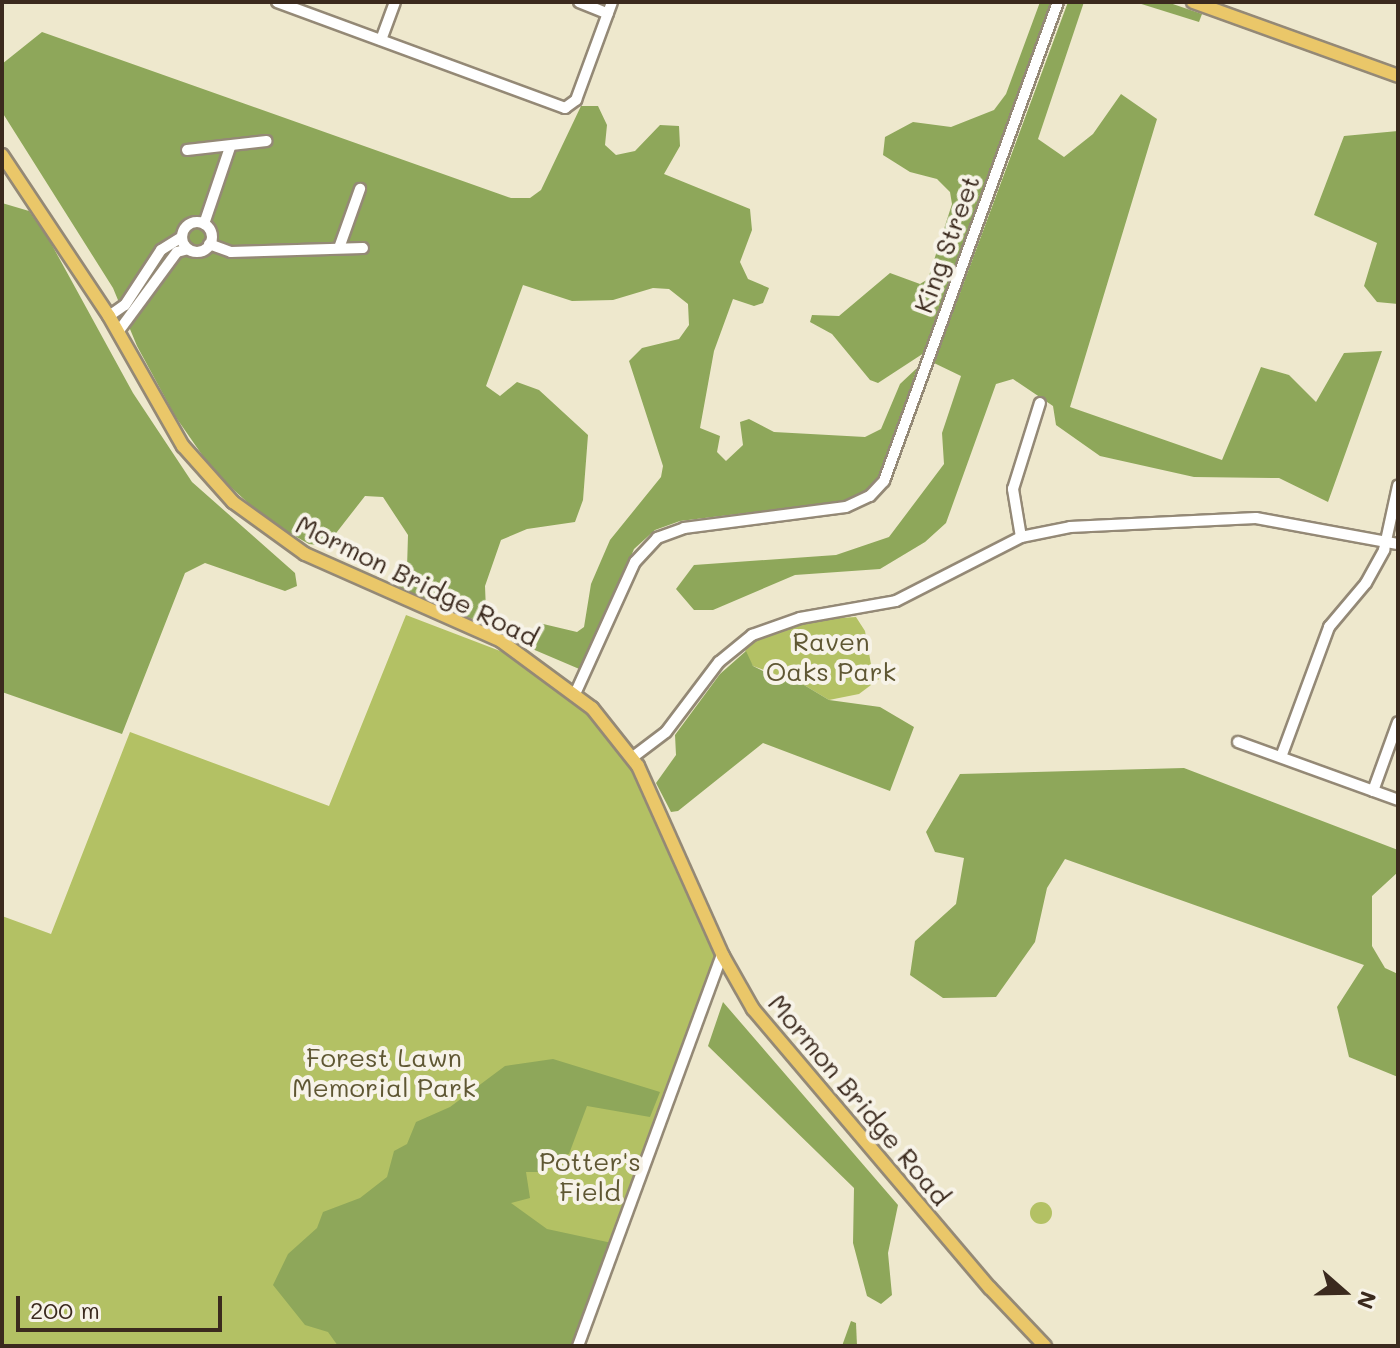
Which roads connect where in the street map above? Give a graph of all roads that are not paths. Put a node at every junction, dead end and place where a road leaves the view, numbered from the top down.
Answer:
1 (277, 2) edge
2 (395, 2) edge
3 (579, 2) edge
4 (612, 2) edge
5 (1058, 2) edge
6 (1195, 2) edge
7 (608, 14) junction
8 (381, 40) junction
9 (1398, 76) edge
10 (266, 141) dead end
11 (230, 147) junction
12 (187, 150) dead end
13 (2, 155) edge
14 (360, 189) dead end
15 (204, 224) junction
16 (182, 237) junction
17 (209, 244) junction
18 (339, 248) junction
19 (363, 248) dead end
20 (188, 249) junction
21 (109, 316) junction
22 (118, 332) junction
23 (1040, 403) dead end
24 (1398, 486) edge
25 (1021, 537) junction
26 (1392, 544) edge
27 (575, 694) junction
28 (1398, 722) edge
29 (1238, 742) dead end
30 (633, 757) junction
31 (1281, 757) junction
32 (1373, 791) junction
33 (1398, 800) edge
34 (722, 955) junction
35 (578, 1346) edge
36 (1045, 1346) edge

1 - 8 street
2 - 8 street
3 - 7 street
4 - 7 street
5 - 27 street, King Street
6 - 9 main road
7 - 8 street
10 - 11 street
11 - 12 street
11 - 15 street
13 - 21 main road, Mormon Bridge Road
14 - 18 street
15 - 16 street
15 - 17 street
16 - 20 street
16 - 21 street
17 - 18 street
17 - 20 street
18 - 19 street
20 - 22 street
21 - 22 main road, Mormon Bridge Road
22 - 27 main road, Mormon Bridge Road
23 - 25 street
24 - 26 street
25 - 26 street
25 - 30 street
26 - 31 street
27 - 30 main road, Mormon Bridge Road
28 - 32 street
29 - 31 street
30 - 34 main road, Mormon Bridge Road
31 - 32 street
32 - 33 street
34 - 35 street
34 - 36 main road, Mormon Bridge Road

